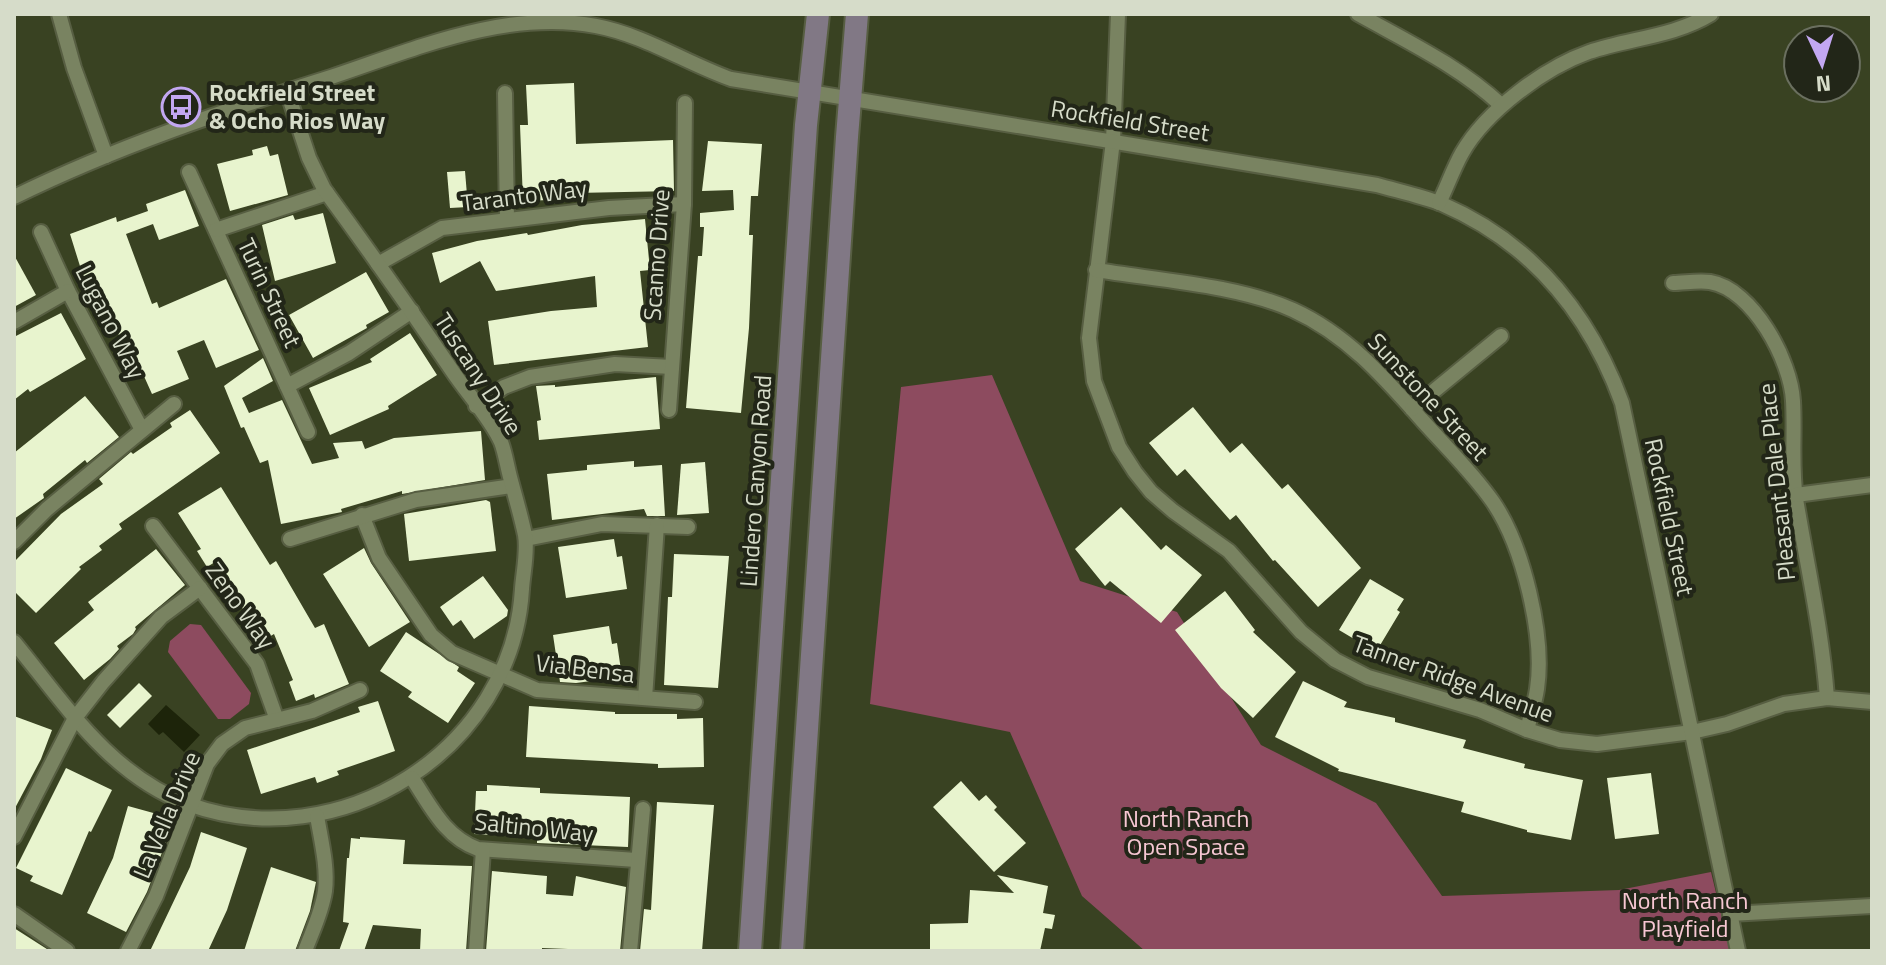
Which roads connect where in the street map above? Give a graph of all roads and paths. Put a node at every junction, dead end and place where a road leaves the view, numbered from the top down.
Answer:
1 (59, 14) edge
2 (818, 14) edge
3 (857, 14) edge
4 (1118, 14) edge
5 (1358, 14) edge
6 (1711, 14) edge
7 (489, 21) edge
8 (287, 91) junction
9 (811, 91) junction
10 (505, 93) dead end
11 (849, 97) junction
12 (685, 103) dead end
13 (1501, 105) junction
14 (1113, 141) junction
15 (106, 156) junction
16 (189, 172) dead end
17 (327, 193) junction
18 (14, 197) edge
19 (1439, 203) junction
20 (684, 204) junction
21 (507, 220) junction
22 (216, 230) junction
23 (41, 232) dead end
24 (378, 264) junction
25 (1096, 270) junction
26 (1673, 283) dead end
27 (68, 291) junction
28 (412, 311) junction
29 (14, 322) edge
30 (1501, 336) dead end
31 (672, 367) junction
32 (287, 386) junction
33 (174, 404) dead end
34 (476, 406) junction
35 (1412, 409) junction
36 (669, 410) dead end
37 (142, 430) junction
38 (308, 432) dead end
39 (1872, 485) edge
40 (512, 486) junction
41 (1796, 495) junction
42 (362, 515) junction
43 (657, 525) junction
44 (153, 526) dead end
45 (688, 527) dead end
46 (290, 539) dead end
47 (526, 539) junction
48 (14, 542) edge
49 (200, 588) junction
50 (14, 642) edge
51 (500, 676) junction
52 (360, 690) dead end
53 (645, 698) junction
54 (1827, 698) junction
55 (695, 702) dead end
56 (1872, 702) edge
57 (75, 718) junction
58 (277, 720) junction
59 (1527, 730) junction
60 (1692, 732) junction
61 (412, 778) junction
62 (191, 805) junction
63 (643, 809) dead end
64 (317, 816) junction
65 (14, 837) edge
66 (483, 850) junction
67 (636, 860) junction
68 (1872, 906) edge
69 (14, 914) edge
70 (1730, 914) junction
71 (67, 951) edge
72 (128, 951) edge
73 (305, 951) edge
74 (476, 951) edge
75 (630, 951) edge
76 (750, 951) edge
77 (792, 951) edge
78 (1738, 951) edge

1 - 15 street
2 - 9 main road, Lindero Canyon Road
3 - 11 main road
4 - 14 street, Tanner Ridge Avenue
5 - 13 street
6 - 13 street
7 - 8 street, Rockfield Street
7 - 9 street, Rockfield Street
8 - 15 street, Rockfield Street
8 - 17 street, Tuscany Drive
9 - 11 street, Rockfield Street
9 - 76 main road, Lindero Canyon Road
10 - 21 street
11 - 14 street, Rockfield Street
11 - 77 main road
12 - 20 street, Scanno Drive
13 - 19 street
14 - 19 street, Rockfield Street
14 - 25 street, Tanner Ridge Avenue
15 - 18 street, Rockfield Street
16 - 22 street, Turin Street
17 - 22 street
17 - 24 street, Tuscany Drive
19 - 60 street, Rockfield Street
20 - 21 street, Taranto Way
20 - 31 street, Scanno Drive
21 - 24 street, Taranto Way
22 - 32 street, Turin Street
23 - 27 street, Lugano Way
24 - 28 street, Tuscany Drive
25 - 35 street, Sunstone Street
25 - 59 street, Tanner Ridge Avenue
26 - 41 street, Pleasant Dale Place
27 - 29 street
27 - 37 street, Lugano Way
28 - 32 street
28 - 34 street, Tuscany Drive
30 - 35 street
31 - 34 street
31 - 36 street, Scanno Drive
32 - 38 street, Turin Street
33 - 37 street
34 - 40 street, Tuscany Drive
35 - 59 street, Sunstone Street
37 - 48 street
39 - 41 street
40 - 42 street
40 - 47 street, Tuscany Drive
41 - 54 street, Pleasant Dale Place
42 - 46 street
42 - 51 street, Via Bensa
43 - 45 street
43 - 47 street
43 - 53 street
44 - 49 street, Zeno Way
47 - 51 street, Tuscany Drive
49 - 57 street
49 - 58 street, Zeno Way
50 - 57 street, Tuscany Drive
51 - 53 street, Via Bensa
51 - 61 street, Tuscany Drive
52 - 58 street, La Vella Drive
53 - 55 street, Via Bensa
54 - 56 street, Tanner Ridge Avenue
54 - 60 street, Tanner Ridge Avenue
57 - 62 street, Tuscany Drive
57 - 65 street
58 - 62 street, La Vella Drive
59 - 60 street, Tanner Ridge Avenue
60 - 70 street, Rockfield Street
61 - 64 street, Tuscany Drive
61 - 66 street, Saltino Way
62 - 64 street, Tuscany Drive
62 - 72 street, La Vella Drive
63 - 67 street
64 - 73 street
66 - 67 street, Saltino Way
66 - 74 street
67 - 75 street
68 - 70 street
69 - 71 street
70 - 78 street, Rockfield Street

